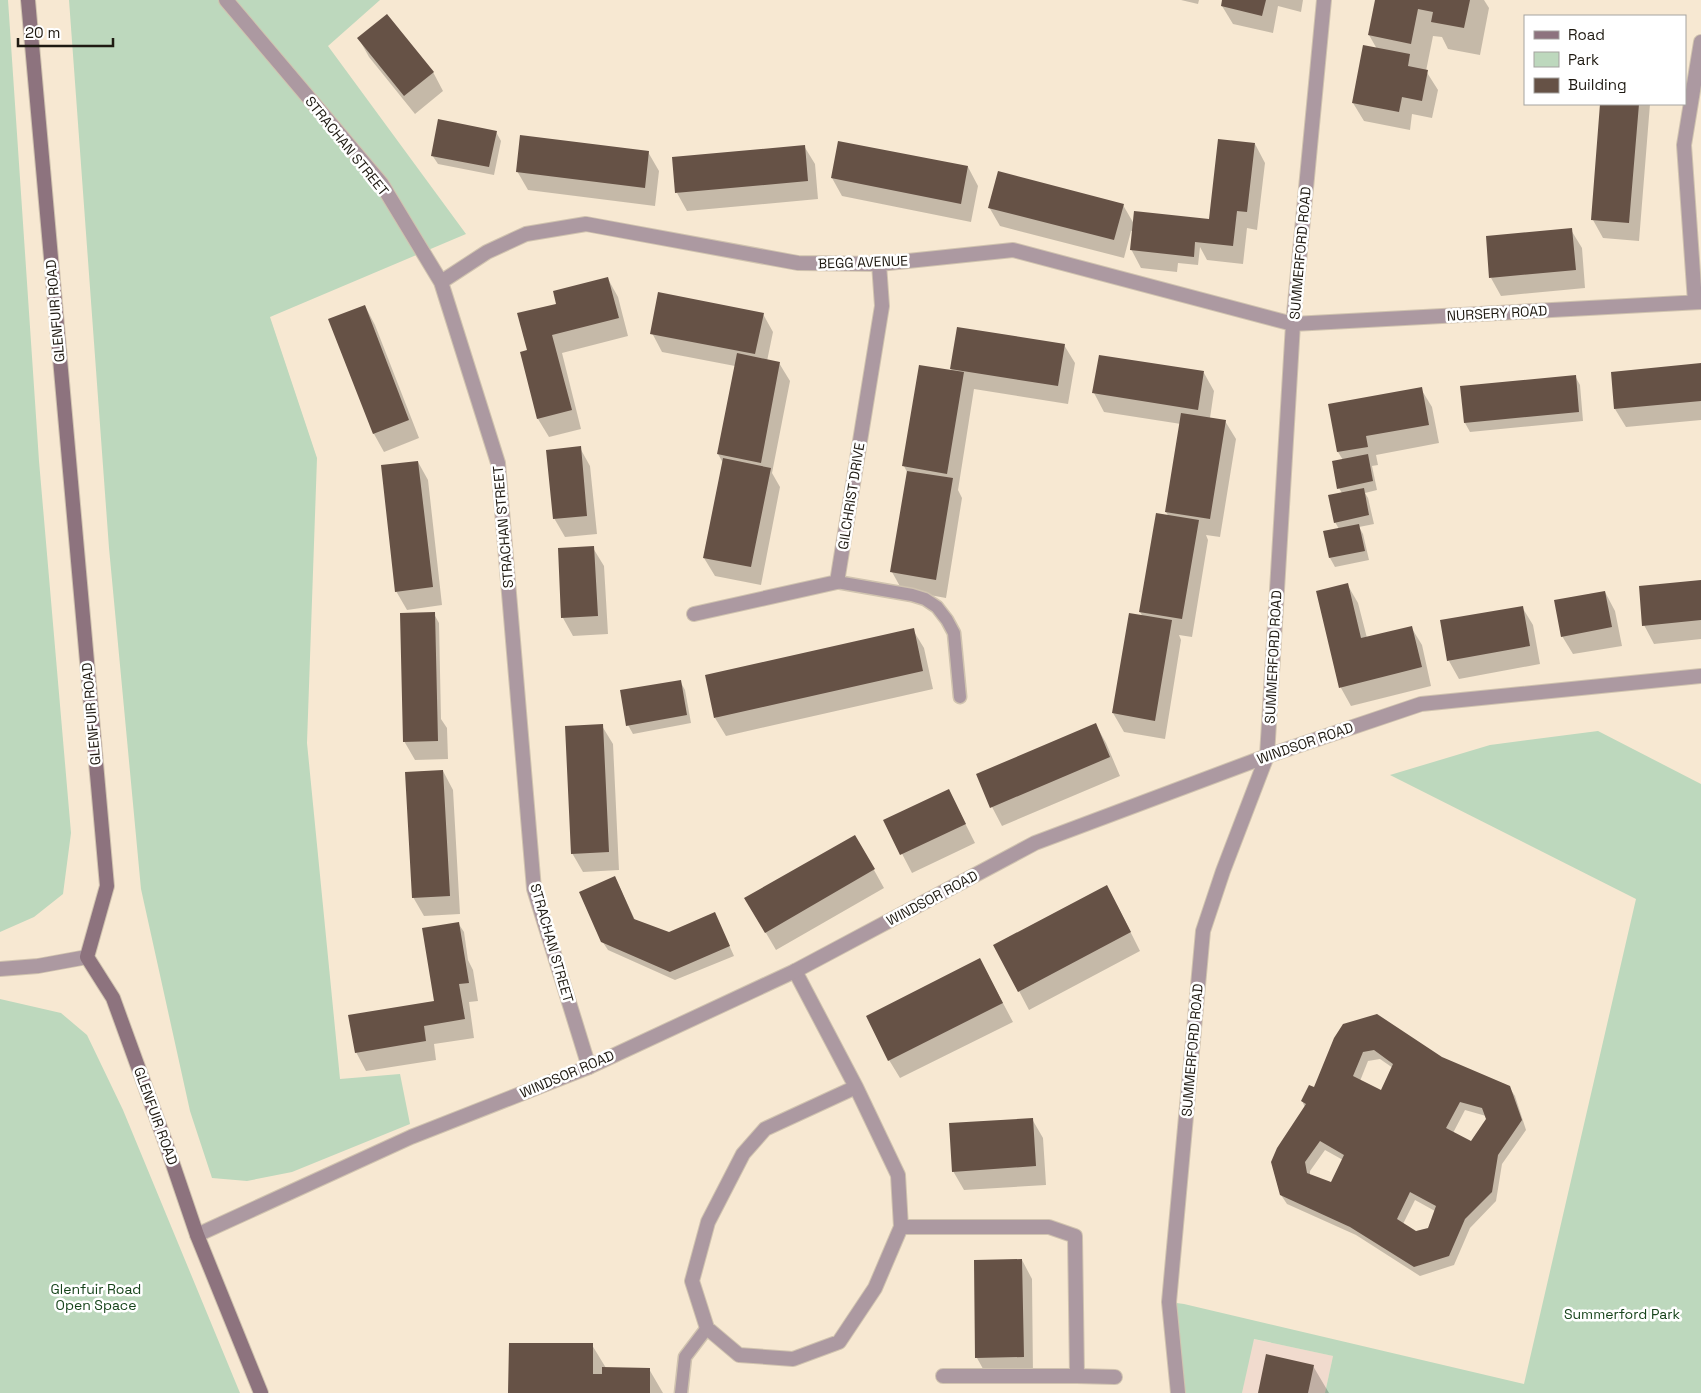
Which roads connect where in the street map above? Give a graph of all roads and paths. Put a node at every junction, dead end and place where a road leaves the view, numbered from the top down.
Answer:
1 (28, 0) edge
2 (226, 0) edge
3 (1324, 0) edge
4 (1701, 42) edge
5 (879, 264) junction
6 (441, 282) junction
7 (1698, 302) edge
8 (1293, 324) junction
9 (837, 582) junction
10 (694, 614) dead end
11 (1701, 676) edge
12 (960, 697) dead end
13 (1268, 756) junction
14 (87, 957) junction
15 (0, 969) edge
16 (795, 971) junction
17 (588, 1067) junction
18 (856, 1087) junction
19 (902, 1227) junction
20 (197, 1235) junction
21 (706, 1328) junction
22 (942, 1376) dead end
23 (1077, 1376) junction
24 (1115, 1377) dead end
25 (261, 1393) edge
26 (681, 1393) edge
27 (1178, 1393) edge

1 - 14 main road, GLENFUIR ROAD
2 - 6 street, STRACHAN STREET
3 - 8 street, SUMMERFORD ROAD
4 - 7 street
5 - 6 street, BEGG AVENUE
5 - 8 street, BEGG AVENUE
5 - 9 street, GILCHRIST DRIVE
6 - 17 street, STRACHAN STREET
7 - 8 street, NURSERY ROAD
8 - 13 street, SUMMERFORD ROAD
9 - 10 street
9 - 12 lane
11 - 13 street, WINDSOR ROAD
13 - 16 street, WINDSOR ROAD
13 - 27 street, SUMMERFORD ROAD
14 - 15 street
14 - 20 main road, GLENFUIR ROAD
16 - 17 street, WINDSOR ROAD
16 - 18 street
17 - 20 street, WINDSOR ROAD
18 - 19 street
18 - 21 street
19 - 21 street
19 - 23 street
20 - 25 main road, GLENFUIR ROAD
21 - 26 lane
22 - 23 street
23 - 24 street

